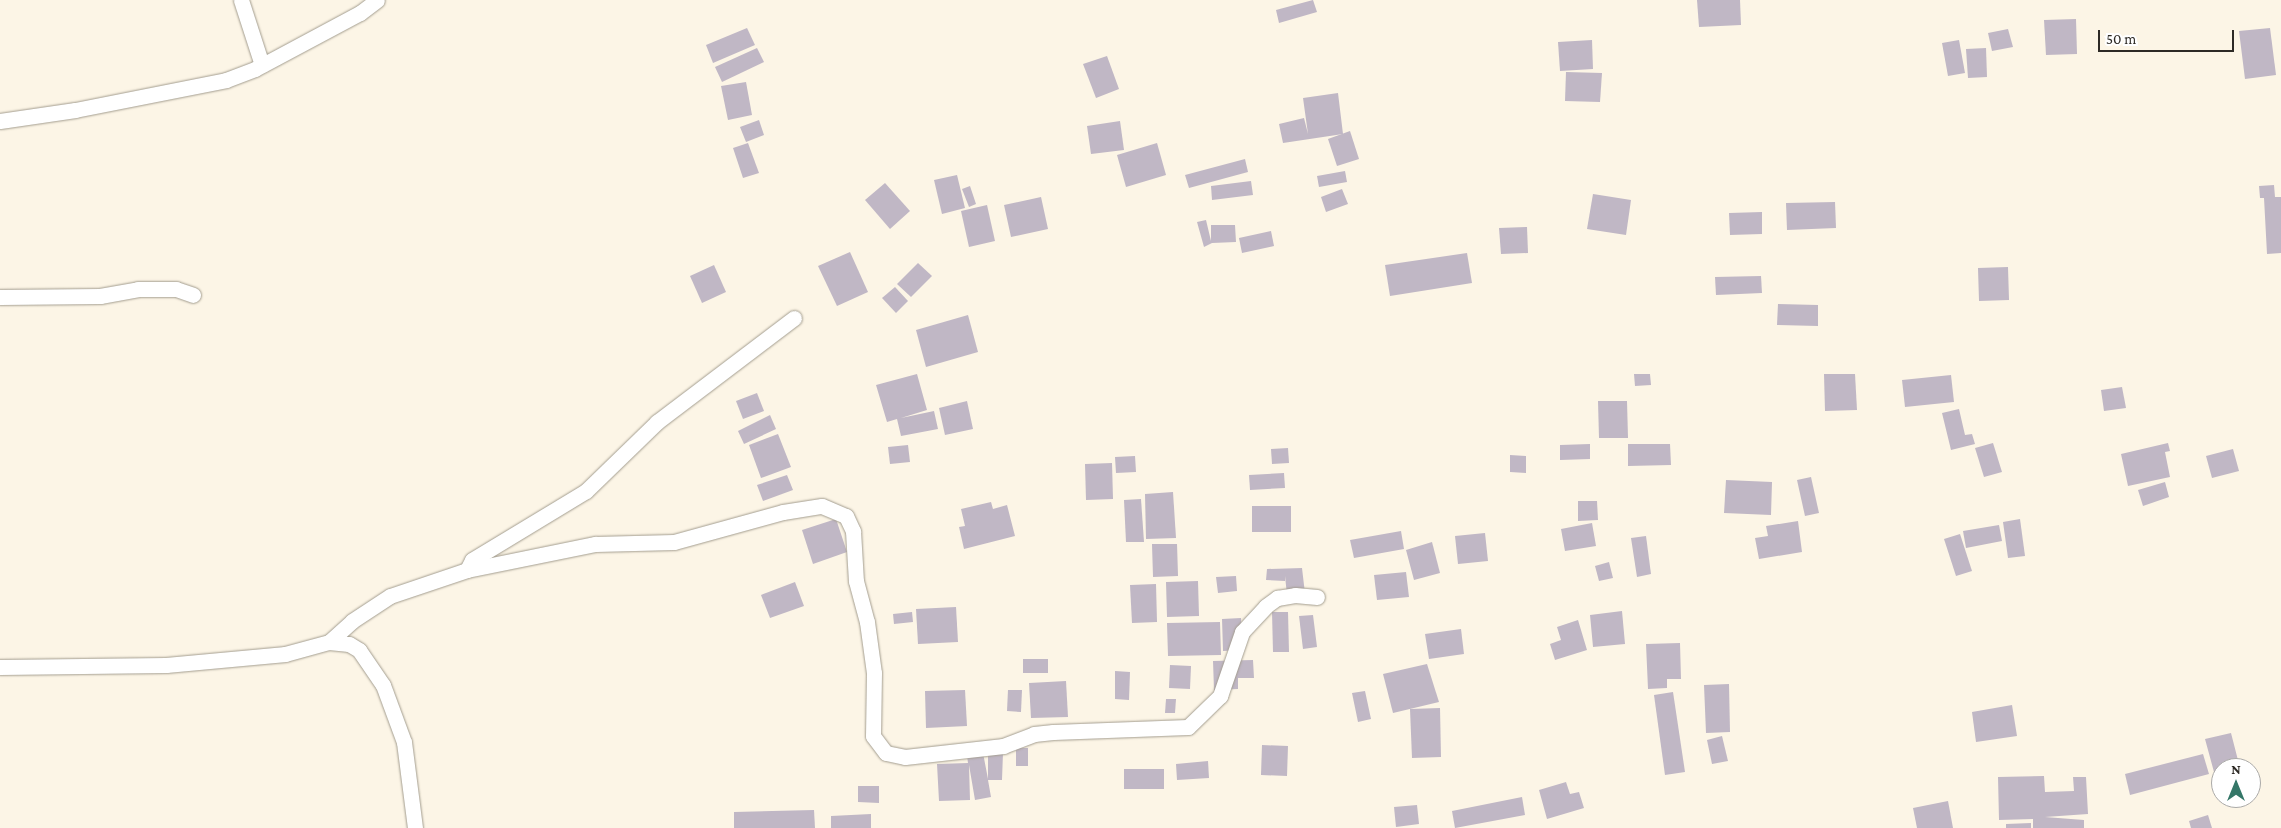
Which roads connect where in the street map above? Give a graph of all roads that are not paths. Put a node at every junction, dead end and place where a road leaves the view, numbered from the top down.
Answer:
1 (241, 0) edge
2 (377, 0) edge
3 (262, 65) junction
4 (0, 121) edge
5 (193, 295) dead end
6 (0, 297) edge
7 (794, 318) dead end
8 (467, 570) junction
9 (1317, 597) dead end
10 (329, 642) junction
11 (0, 667) edge
12 (415, 828) edge

1 - 3 street
2 - 3 street
3 - 4 street
5 - 6 street
7 - 8 street
8 - 9 street
8 - 10 street
10 - 11 street
10 - 12 street

